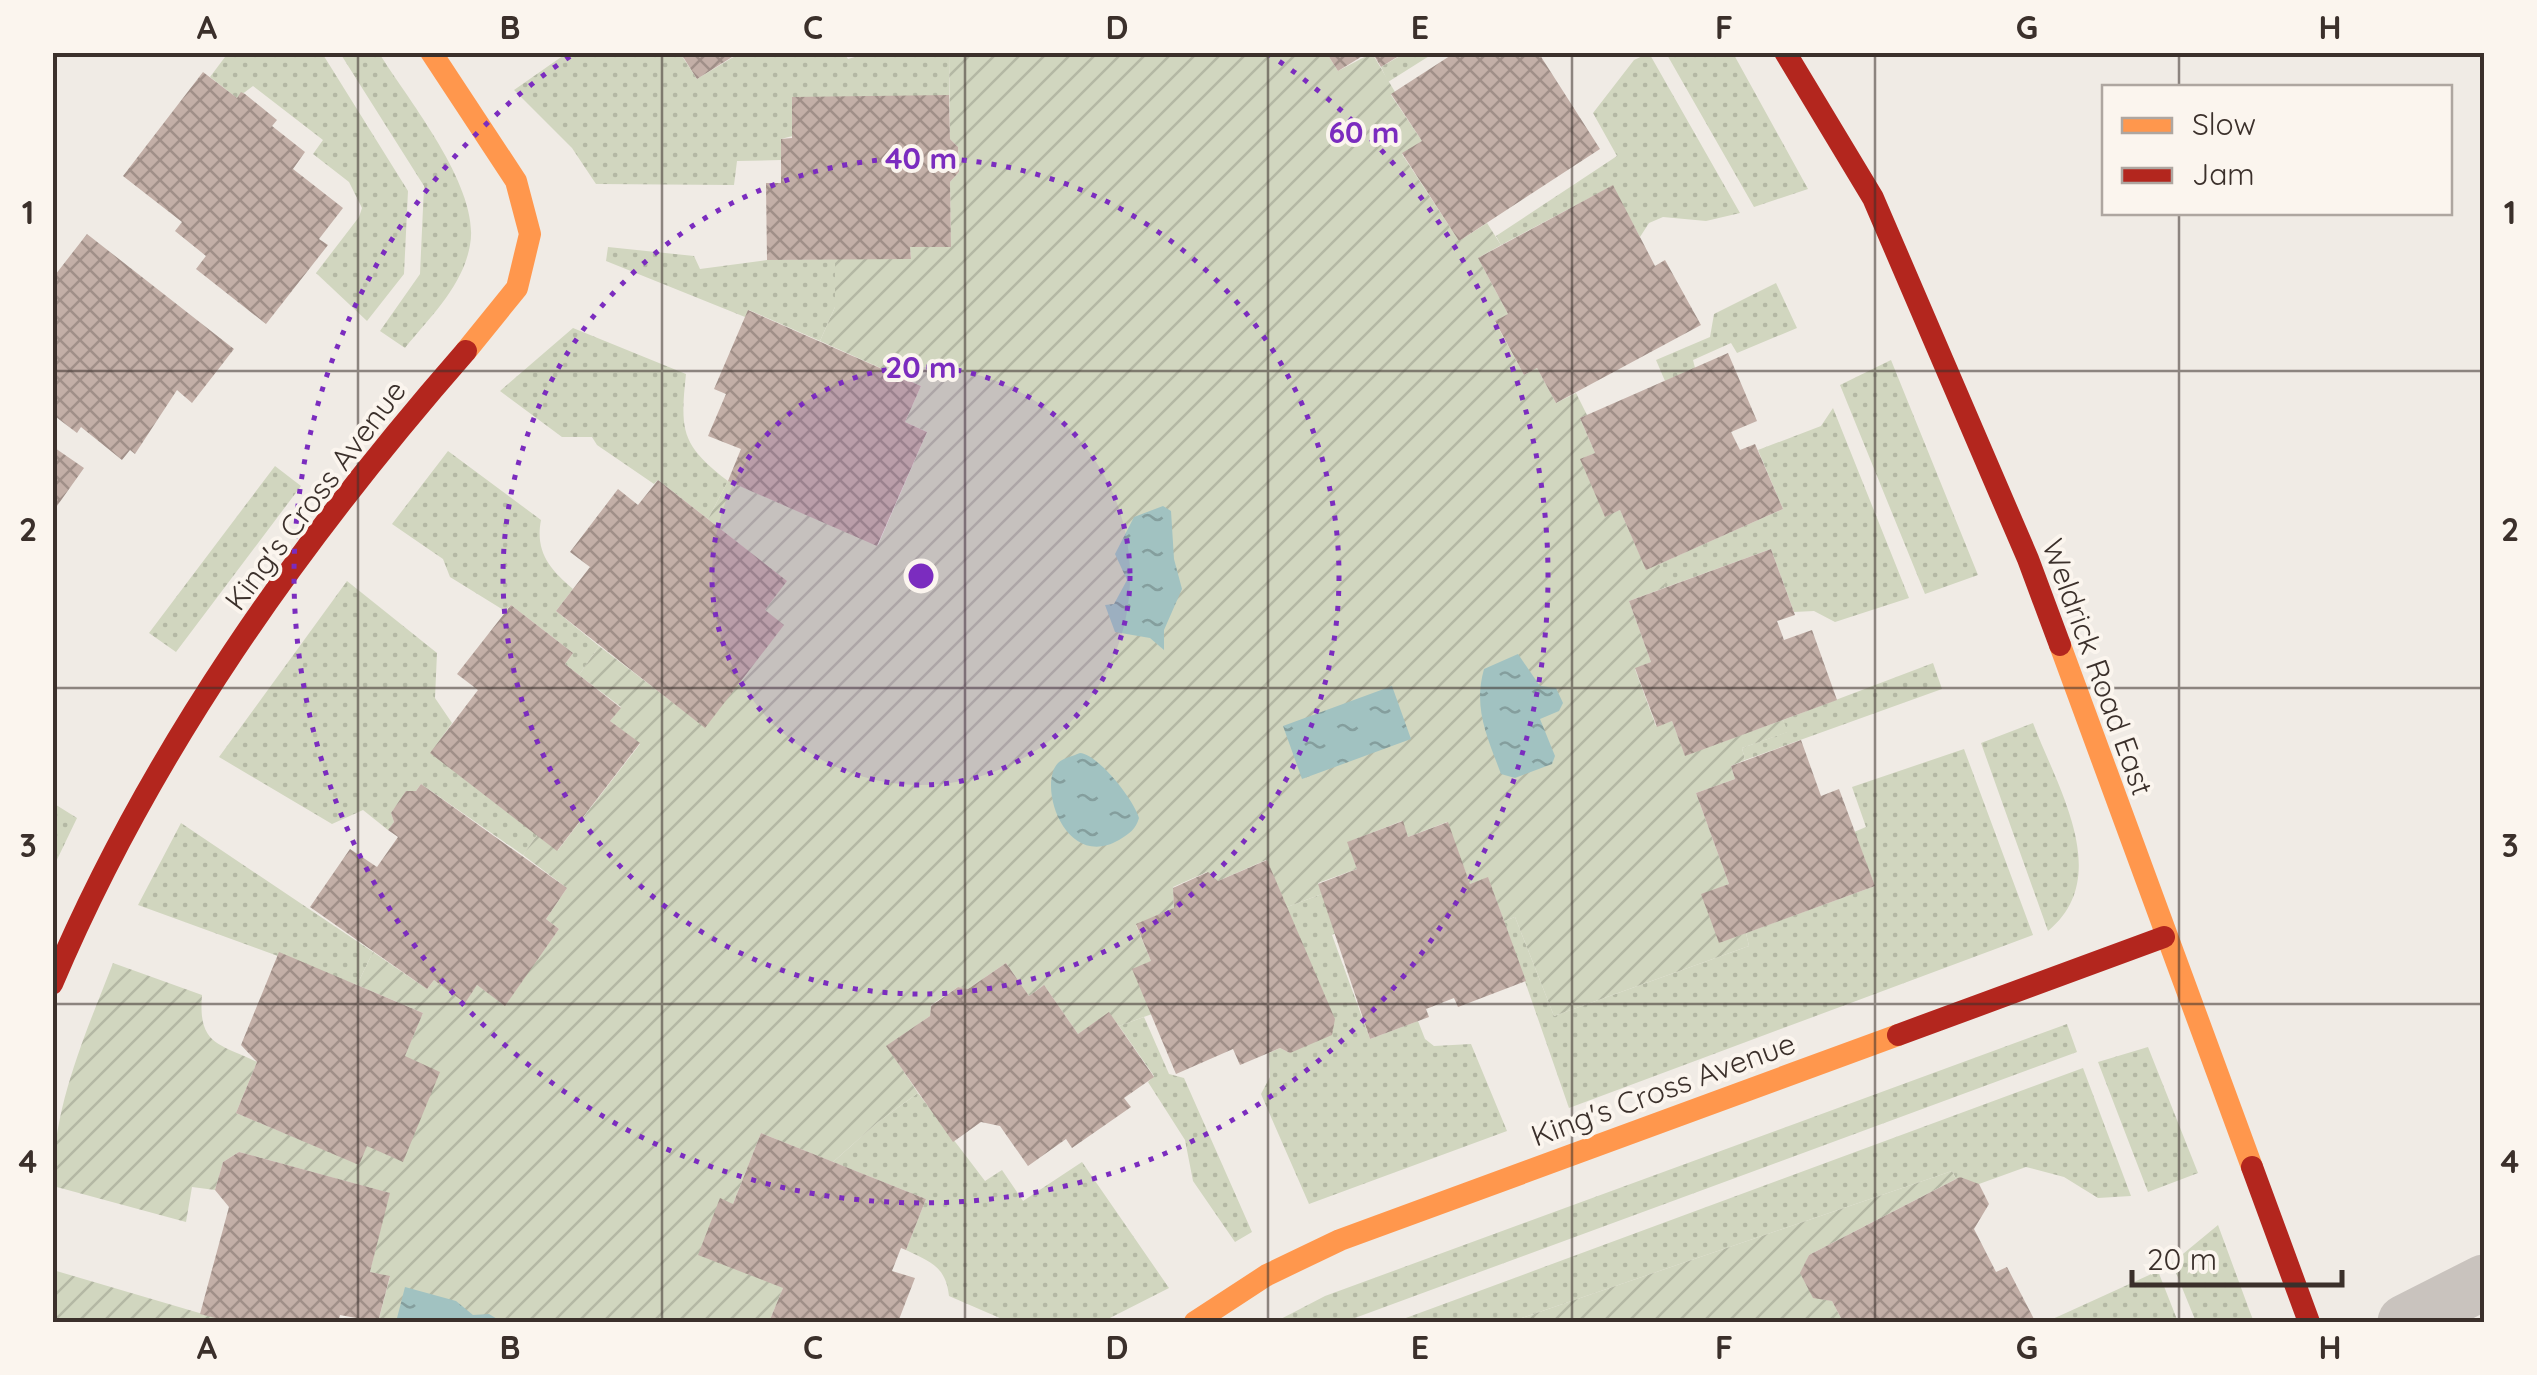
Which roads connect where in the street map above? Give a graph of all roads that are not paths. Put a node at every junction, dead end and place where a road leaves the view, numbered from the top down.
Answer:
1 (431, 52) edge
2 (1784, 52) edge
3 (2164, 937) junction
4 (52, 984) edge
5 (2484, 1282) edge
6 (1194, 1322) edge
7 (2310, 1322) edge
8 (2405, 1322) edge

1 - 4 street, King's Cross Avenue
2 - 3 street, Weldrick Road East
3 - 6 street, King's Cross Avenue
3 - 7 street, Weldrick Road East
5 - 8 street

